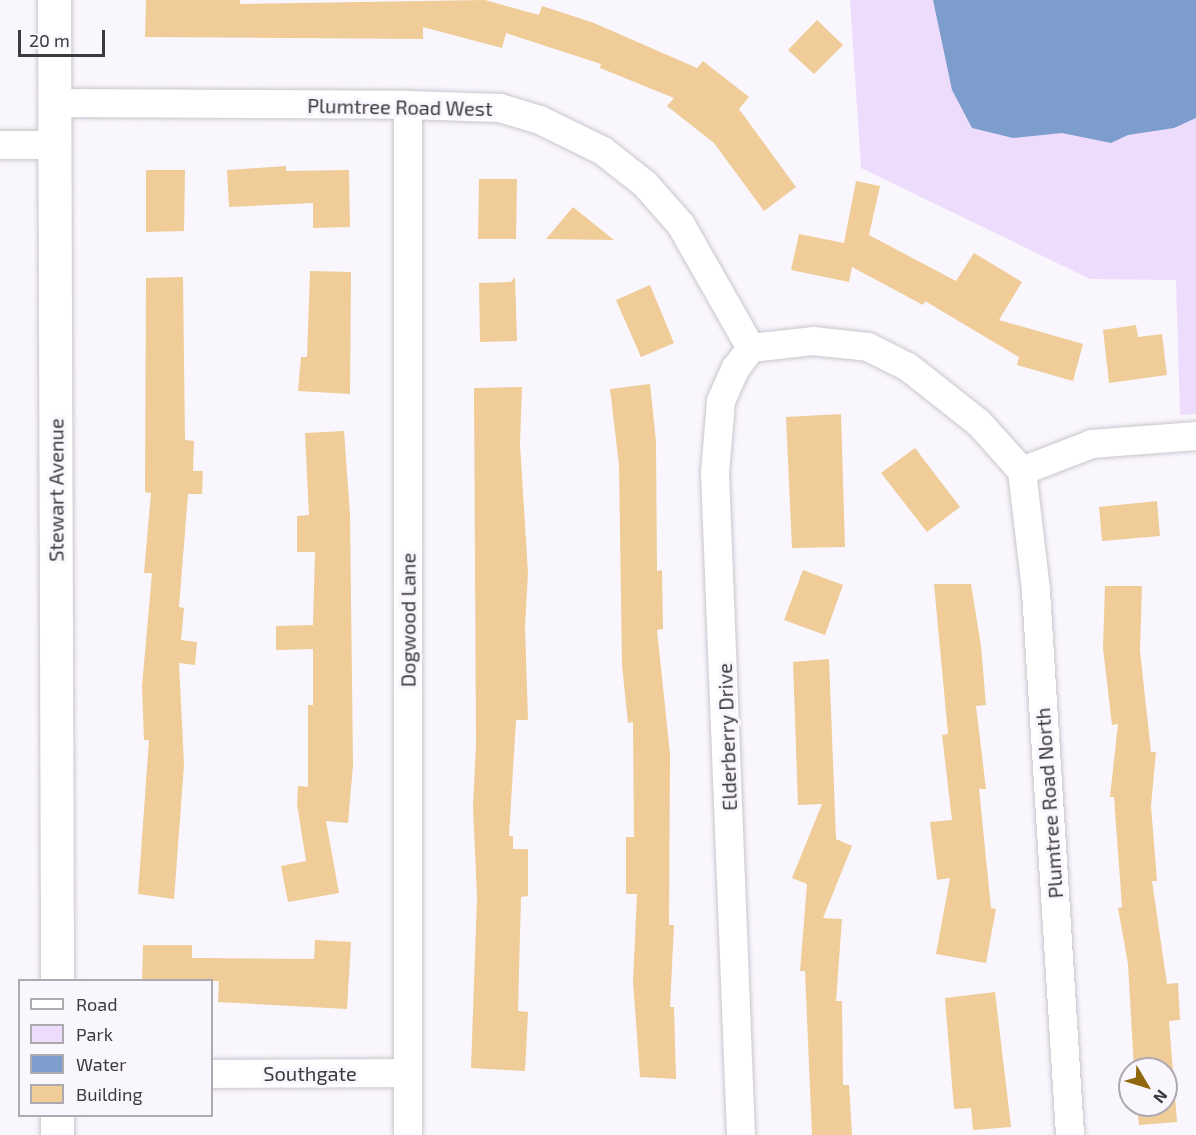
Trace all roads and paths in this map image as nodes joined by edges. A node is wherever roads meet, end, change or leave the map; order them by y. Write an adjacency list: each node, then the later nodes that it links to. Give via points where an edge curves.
1 (54, 0): 2 (street, Stewart Avenue)
2 (55, 103): 3 (street, Plumtree Road West); 5 (street, Stewart Avenue)
3 (408, 105): 6 (street, Plumtree Road West, via 500,108 540,120 603,151 645,184 681,225); 10 (street, Dogwood Lane)
4 (0, 145): 5 (street)
5 (56, 145): 9 (street, Stewart Avenue)
6 (752, 348): 8 (street, via 813,341 868,347 908,367 979,423); 15 (street, Elderberry Drive, via 736,368 721,401 716,473)
7 (1196, 436): 8 (street, via 1092,444)
8 (1022, 471): 16 (street, Plumtree Road North, via 1036,591)
9 (57, 979)
10 (408, 1073): 11 (street, Southgate); 14 (street, Dogwood Lane)
11 (213, 1074)
12 (57, 1117): 13 (street)
13 (57, 1135)
14 (408, 1135)
15 (741, 1135)
16 (1070, 1135)

